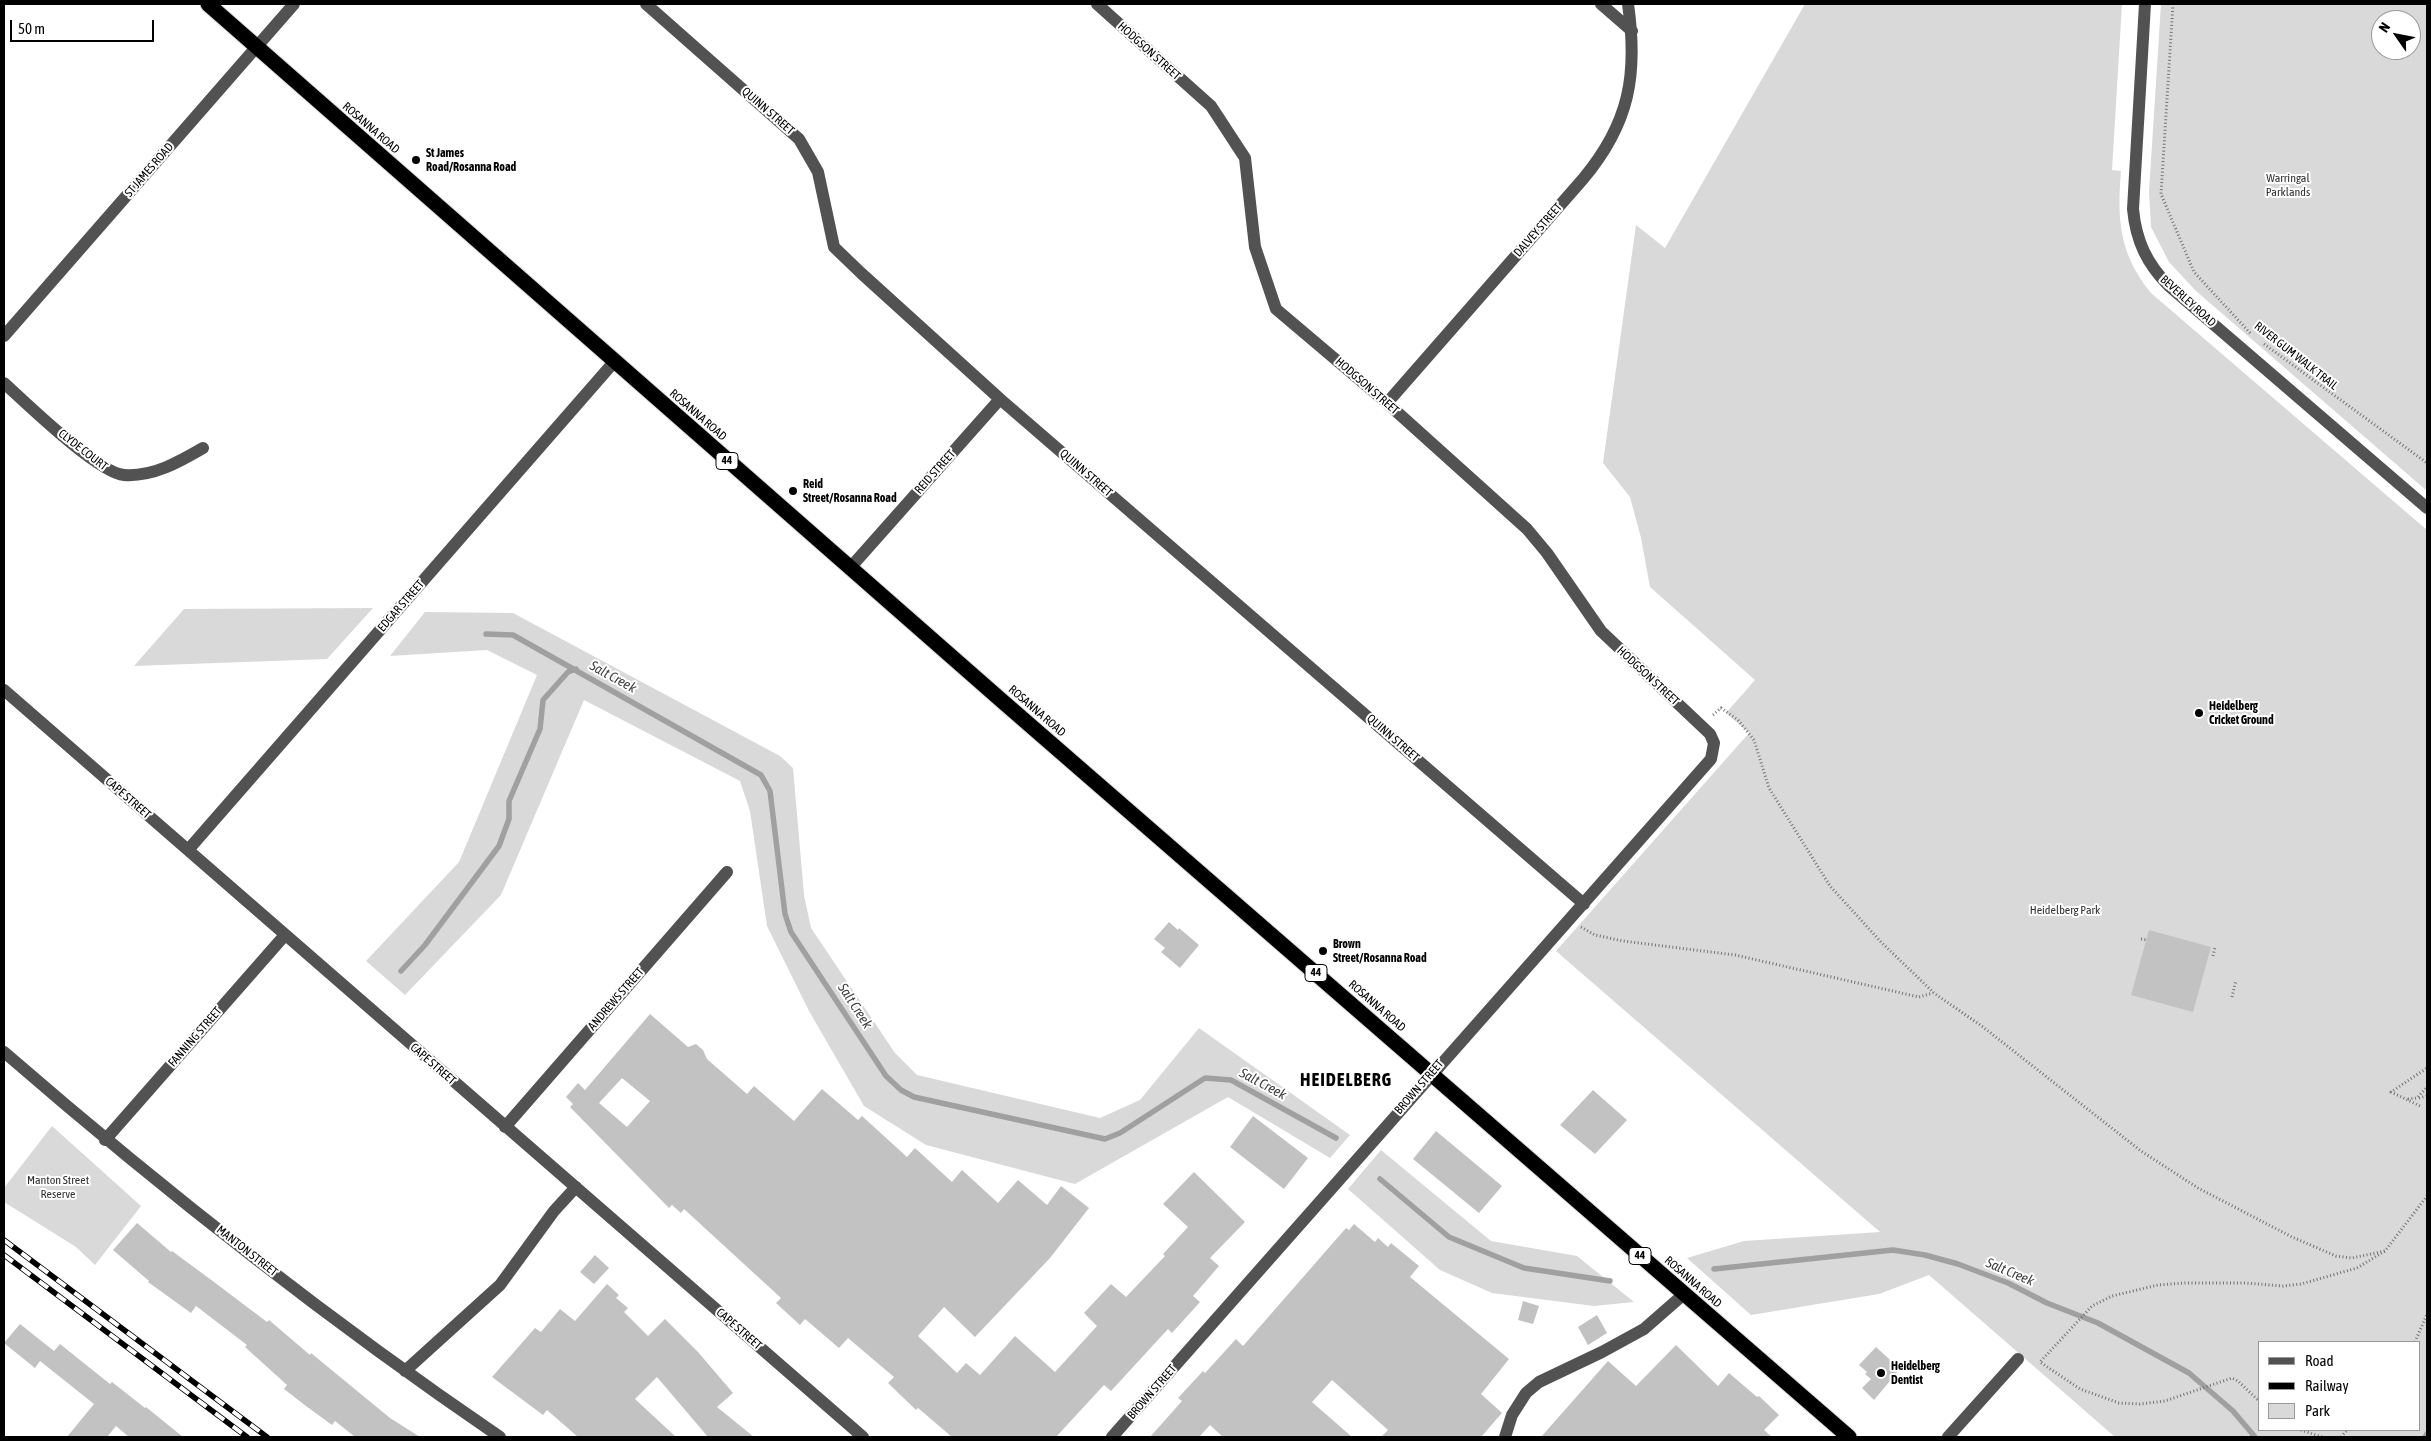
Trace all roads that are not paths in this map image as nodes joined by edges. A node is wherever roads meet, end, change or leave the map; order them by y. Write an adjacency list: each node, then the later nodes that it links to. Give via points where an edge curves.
1 (208, 4): 9 (highway, ROSANNA ROAD / 44)
2 (294, 4): 9 (street, ST JAMES ROAD)
3 (646, 4): 13 (street, QUINN STREET, via 799,139 818,172 834,246)
4 (1097, 4): 14 (street, HODGSON STREET, via 1211,106 1245,158 1255,247 1276,309)
5 (1601, 4): 8 (street)
6 (1628, 4): 8 (street, DALVEY STREET)
7 (2145, 4): 16 (street, BEVERLEY ROAD, via 2133,209 2146,258 2170,286)
8 (1632, 31): 14 (street, DALVEY STREET, via 1630,85 1622,114 1605,150)
9 (256, 46): 10 (street, ST JAMES ROAD); 11 (highway, ROSANNA ROAD / 44)
10 (4, 336)
11 (614, 362): 17 (highway, ROSANNA ROAD / 44); 20 (street, EDGAR STREET)
12 (4, 384): 15 (street, CLYDE COURT, via 112,473 156,472)
13 (1000, 399): 17 (street, REID STREET); 22 (street, QUINN STREET)
14 (1387, 403): 19 (street, HODGSON STREET, via 1527,529 1601,631)
15 (203, 448)
16 (2427, 508)
17 (850, 568): 25 (highway, ROSANNA ROAD / 44)
18 (4, 690): 20 (street, CAPE STREET)
19 (1706, 730): 22 (street, BROWN STREET, via 1714,744 1711,759)
20 (188, 850): 23 (street, CAPE STREET)
21 (727, 872): 26 (street, ANDREWS STREET)
22 (1584, 904): 25 (street, BROWN STREET)
23 (285, 935): 26 (street, CAPE STREET); 27 (street, FANNING STREET)
24 (4, 1052): 27 (street, MANTON STREET)
25 (1432, 1073): 29 (highway, ROSANNA ROAD / 44); 34 (street, BROWN STREET)
26 (505, 1127): 28 (street, CAPE STREET)
27 (105, 1140): 31 (street, MANTON STREET)
28 (576, 1187): 31 (street, via 554,1210 500,1285); 33 (street, CAPE STREET)
29 (1684, 1294): 35 (street, via 1644,1329 1539,1382 1526,1393 1512,1414); 36 (highway, ROSANNA ROAD / 44)
30 (2018, 1359): 37 (street)
31 (405, 1371): 32 (street, MANTON STREET)
32 (500, 1437)
33 (863, 1437)
34 (1112, 1437)
35 (1505, 1437)
36 (1849, 1437)
37 (1948, 1437)

